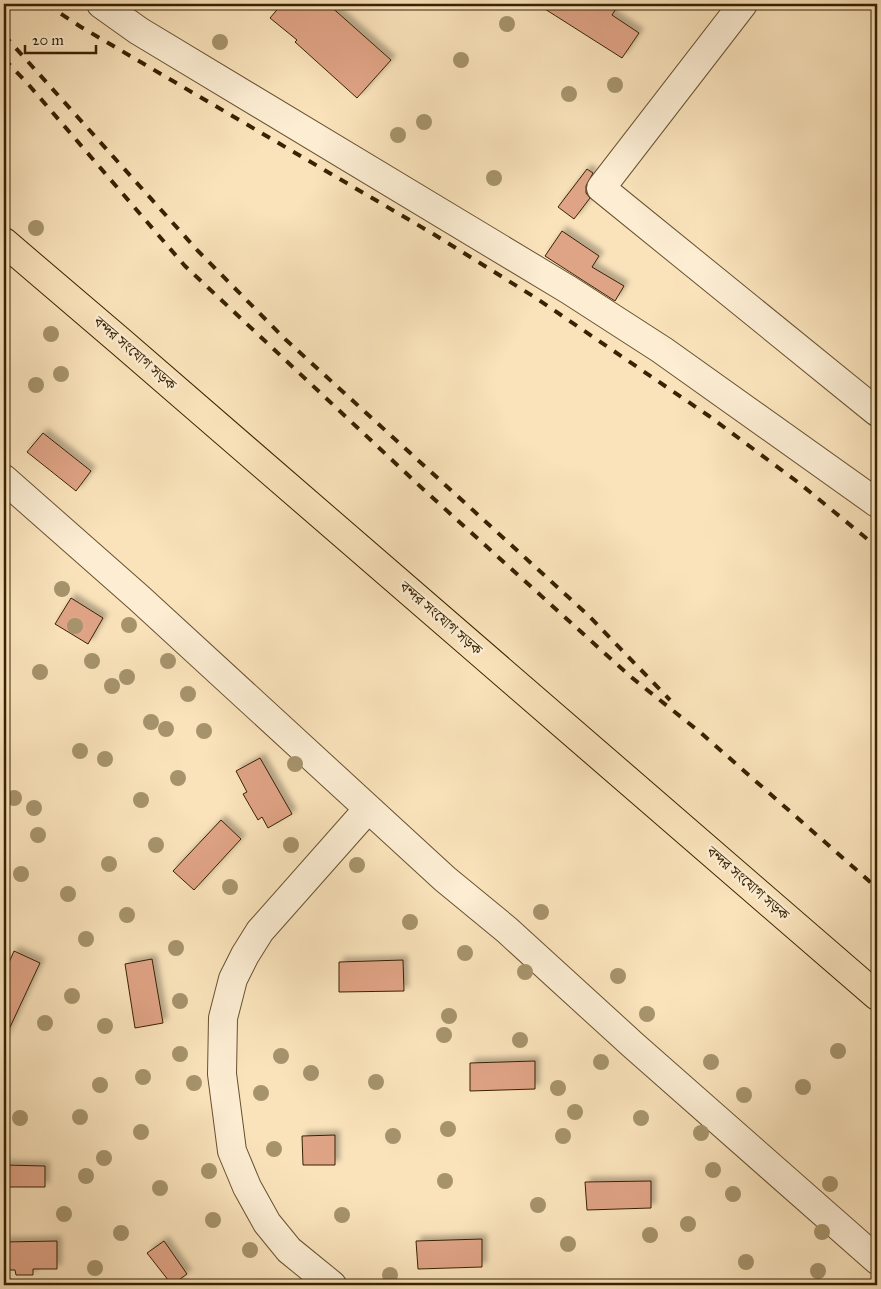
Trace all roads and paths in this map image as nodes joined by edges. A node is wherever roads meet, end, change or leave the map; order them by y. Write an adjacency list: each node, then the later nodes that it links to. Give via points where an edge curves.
1 (101, 4): 6 (street, via 138,31 550,278 655,345)
2 (743, 4): 4 (street, via 601,188)
3 (4, 242): 8 (highway, বন্দর সংযোগ সড়ক)
4 (877, 412)
5 (4, 479): 7 (street)
6 (877, 503)
7 (368, 809): 9 (street); 10 (street, via 260,931 244,954 233,979 224,1018 222,1074 232,1151 267,1223 289,1250)
8 (877, 996)
9 (877, 1260)
10 (332, 1285)

